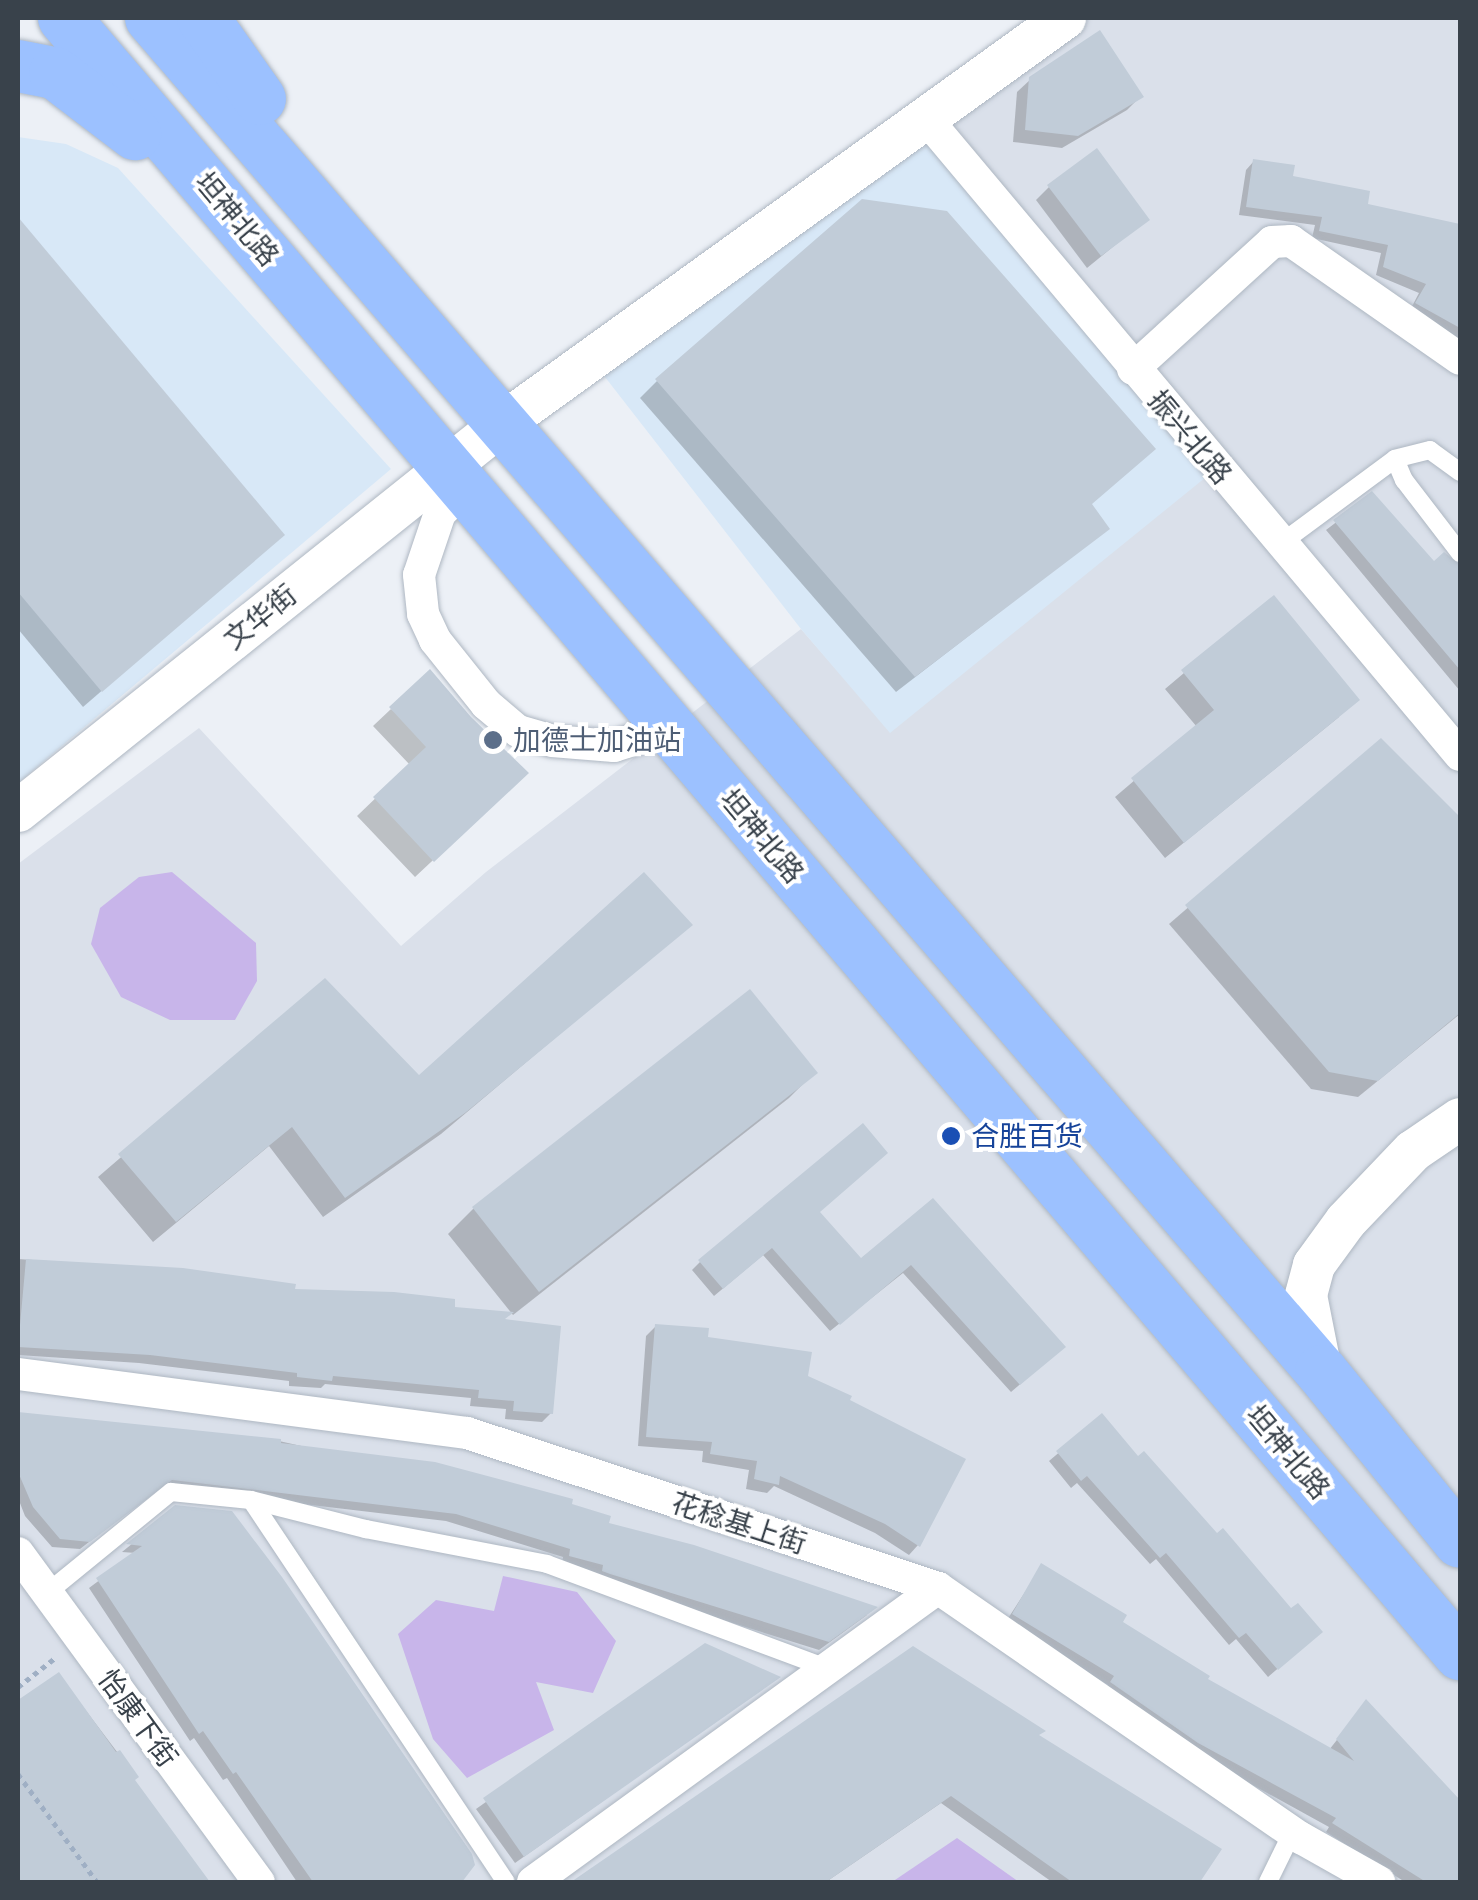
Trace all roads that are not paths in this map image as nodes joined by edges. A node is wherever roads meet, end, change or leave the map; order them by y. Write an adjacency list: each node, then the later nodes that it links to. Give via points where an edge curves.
1 (64, 18): 7 (main road, 坦神北路)
2 (151, 18): 8 (main road)
3 (203, 18): 8 (main road, via 255,89)
4 (1065, 18): 6 (street, 文华街)
5 (18, 66): 7 (main road, via 55,72)
6 (924, 116): 10 (street, 振兴北路); 11 (street, 文华街)
7 (217, 196): 14 (main road, 坦神北路)
8 (309, 200): 11 (main road)
9 (1460, 359): 10 (street, via 1290,241 1272,242)
10 (1134, 369): 15 (street, 振兴北路)
11 (502, 423): 14 (street, 文华街); 21 (main road)
12 (1395, 459): 13 (lane, via 1430,450); 15 (lane); 16 (lane)
13 (1460, 472)
14 (457, 478): 17 (main road, 坦神北路); 17 (street, via 419,575 422,614 477,693 518,731 552,741 614,746); 19 (street, 文华街)
15 (1280, 544): 18 (street, 振兴北路)
16 (1460, 553)
17 (670, 728): 28 (main road, 坦神北路)
18 (1460, 755)
19 (18, 811)
20 (1460, 1119): 21 (street, via 1414,1151 1346,1220 1314,1265 1306,1294)
21 (1321, 1371): 24 (main road)
22 (18, 1374): 26 (street, 花稔基上街, via 467,1433)
23 (250, 1500): 27 (lane, via 172,1492); 29 (lane, via 548,1564); 32 (lane)
24 (1460, 1542)
25 (18, 1552): 27 (street, 怡康下街)
26 (938, 1588): 29 (street); 30 (street, 花稔基上街)
27 (47, 1593): 31 (street, 怡康下街)
28 (1460, 1654)
29 (828, 1668): 33 (street)
30 (1292, 1832): 34 (lane); 35 (street, 花稔基上街)
31 (259, 1882)
32 (506, 1882)
33 (533, 1882)
34 (1268, 1882)
35 (1380, 1882)

